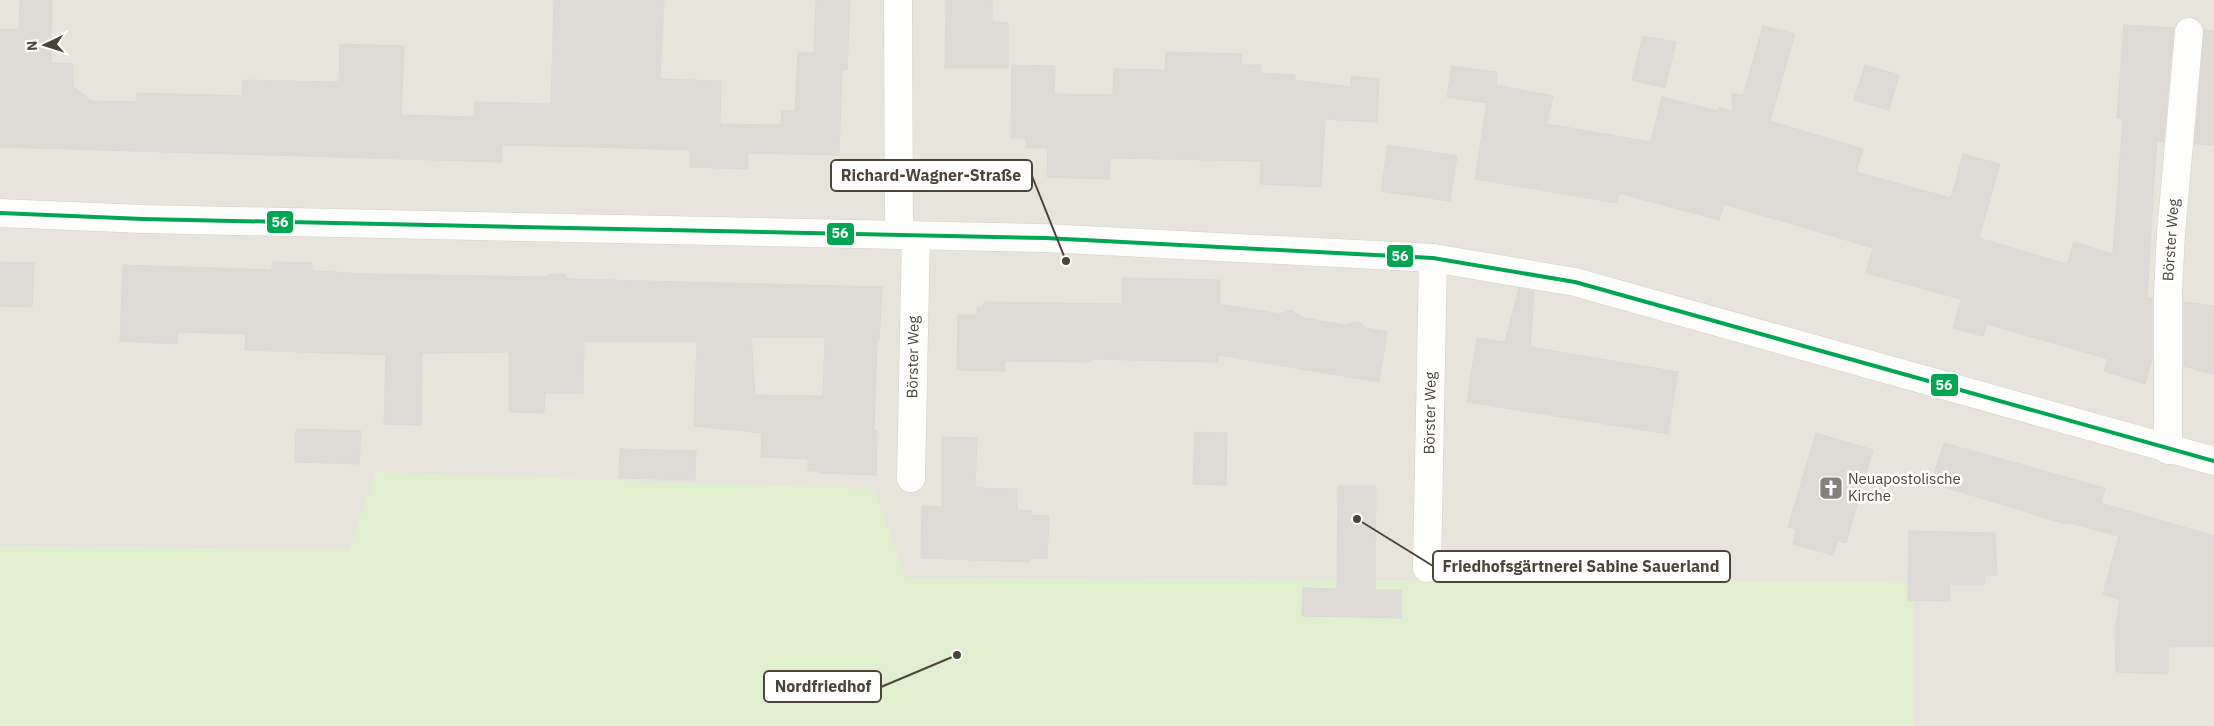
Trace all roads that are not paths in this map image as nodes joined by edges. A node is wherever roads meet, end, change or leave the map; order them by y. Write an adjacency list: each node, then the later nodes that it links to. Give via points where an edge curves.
1 (898, 0): 4 (street, Börster Weg)
2 (2188, 32): 6 (street, Börster Weg, via 2168,292)
3 (0, 213): 4 (street)
4 (908, 235): 5 (street, via 1045,238); 8 (street, Börster Weg)
5 (1433, 258): 6 (street, via 1575,282); 9 (street, Börster Weg)
6 (2168, 450): 7 (street)
7 (2214, 461)
8 (911, 478)
9 (1427, 568)

